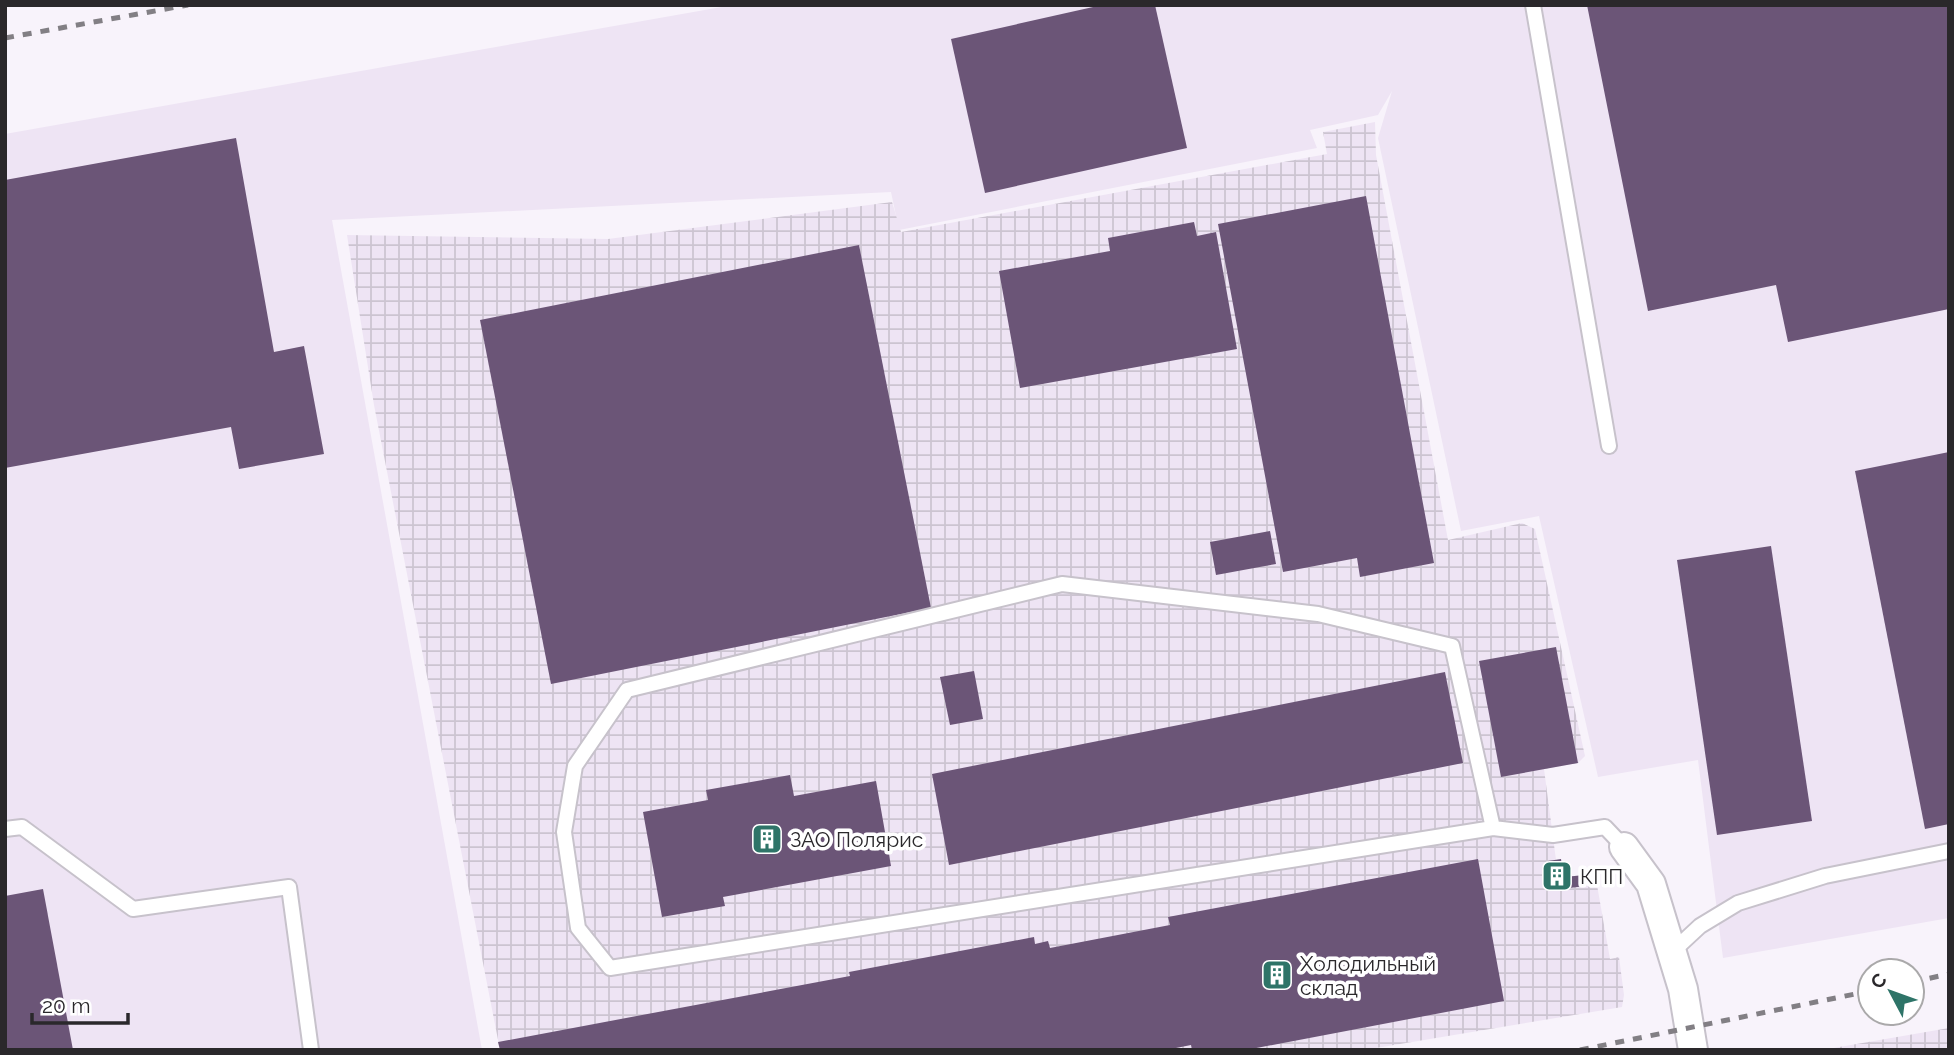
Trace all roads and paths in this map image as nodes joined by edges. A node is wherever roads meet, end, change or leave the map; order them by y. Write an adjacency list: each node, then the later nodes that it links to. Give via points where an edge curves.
1 (1533, 5): 2 (lane)
2 (1609, 446)
3 (1493, 828): 3 (lane, via 1452,646 1318,614 1062,583 626,690 575,766 564,832 578,929 610,968); 5 (lane, via 1553,835 1605,827)
4 (5, 830): 8 (lane, via 22,827 133,909 289,887)
5 (1624, 847): 7 (street, via 1651,884)
6 (1949, 851): 7 (lane, via 1825,876 1738,903 1700,926)
7 (1672, 952): 9 (street)
8 (311, 1050)
9 (1693, 1050)

